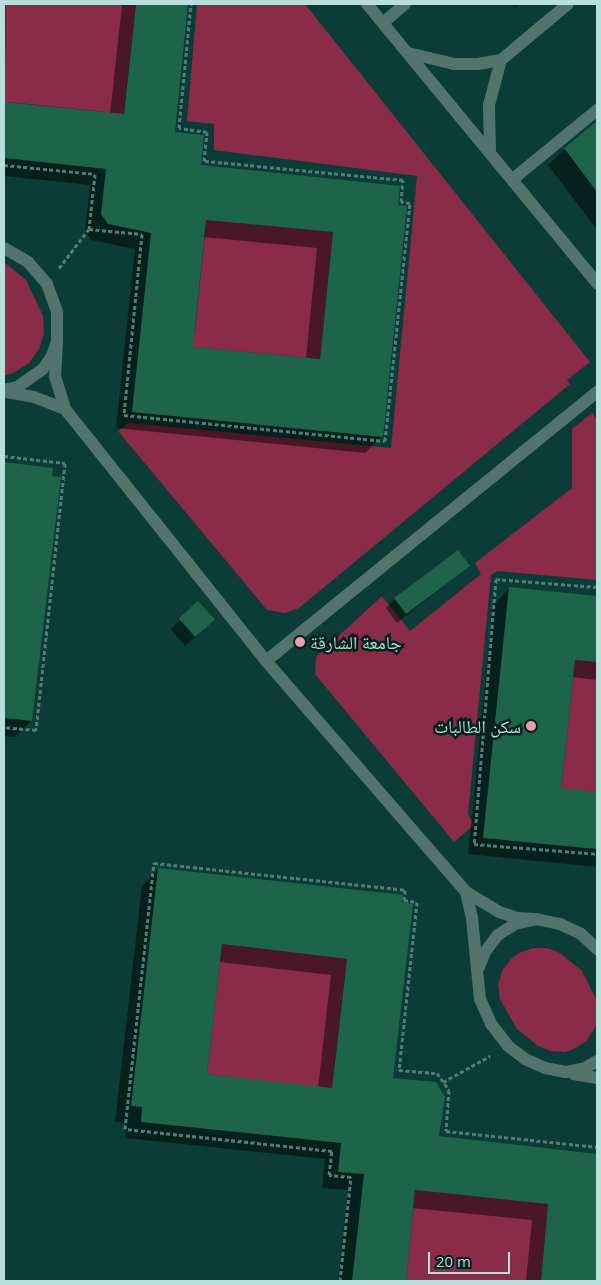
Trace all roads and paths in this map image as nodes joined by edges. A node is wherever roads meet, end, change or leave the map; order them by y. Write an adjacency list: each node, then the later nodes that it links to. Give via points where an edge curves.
1 (192, 4): 12 (path, via 179,128 207,132 204,161 403,180 401,202 410,204 385,441 124,415 142,234)
2 (367, 4): 5 (street)
3 (405, 4): 5 (street)
4 (568, 4): 7 (street)
5 (383, 23): 6 (street)
6 (408, 53): 7 (street, via 454,64); 9 (street)
7 (501, 60): 9 (street, via 489,104)
8 (597, 110): 11 (street)
9 (490, 150): 11 (street)
10 (4, 165): 12 (path, via 95,174)
11 (513, 179): 14 (street)
12 (90, 229): 15 (path)
13 (4, 248): 15 (street, via 28,262)
14 (597, 283)
15 (47, 284): 16 (street, via 57,312)
16 (58, 341): 17 (street, via 43,369 17,388); 19 (street, via 56,376)
17 (4, 391): 19 (street, via 34,397)
18 (597, 392): 22 (street)
19 (66, 409): 22 (street)
20 (4, 456): 23 (path, via 65,463 36,730)
21 (597, 587): 24 (path, via 496,579 474,844)
22 (266, 661): 25 (street)
23 (4, 727)
24 (597, 854)
25 (466, 892): 26 (street, via 499,912 517,918); 28 (street)
26 (536, 919): 27 (street, via 560,924 581,934); 28 (street, via 516,924 498,935 484,952)
27 (597, 949)
28 (477, 972): 29 (street, via 480,999 491,1024)
29 (508, 1046): 31 (street, via 525,1059); 33 (path)
30 (597, 1061): 31 (street, via 585,1068)
31 (566, 1072): 32 (street)
32 (597, 1078)
33 (443, 1082): 34 (path, via 449,1090 446,1131); 35 (path, via 437,1073 399,1070 417,902 404,900 405,890 154,863 125,1129 332,1150 329,1175 351,1177)
34 (597, 1147)
35 (340, 1281)

